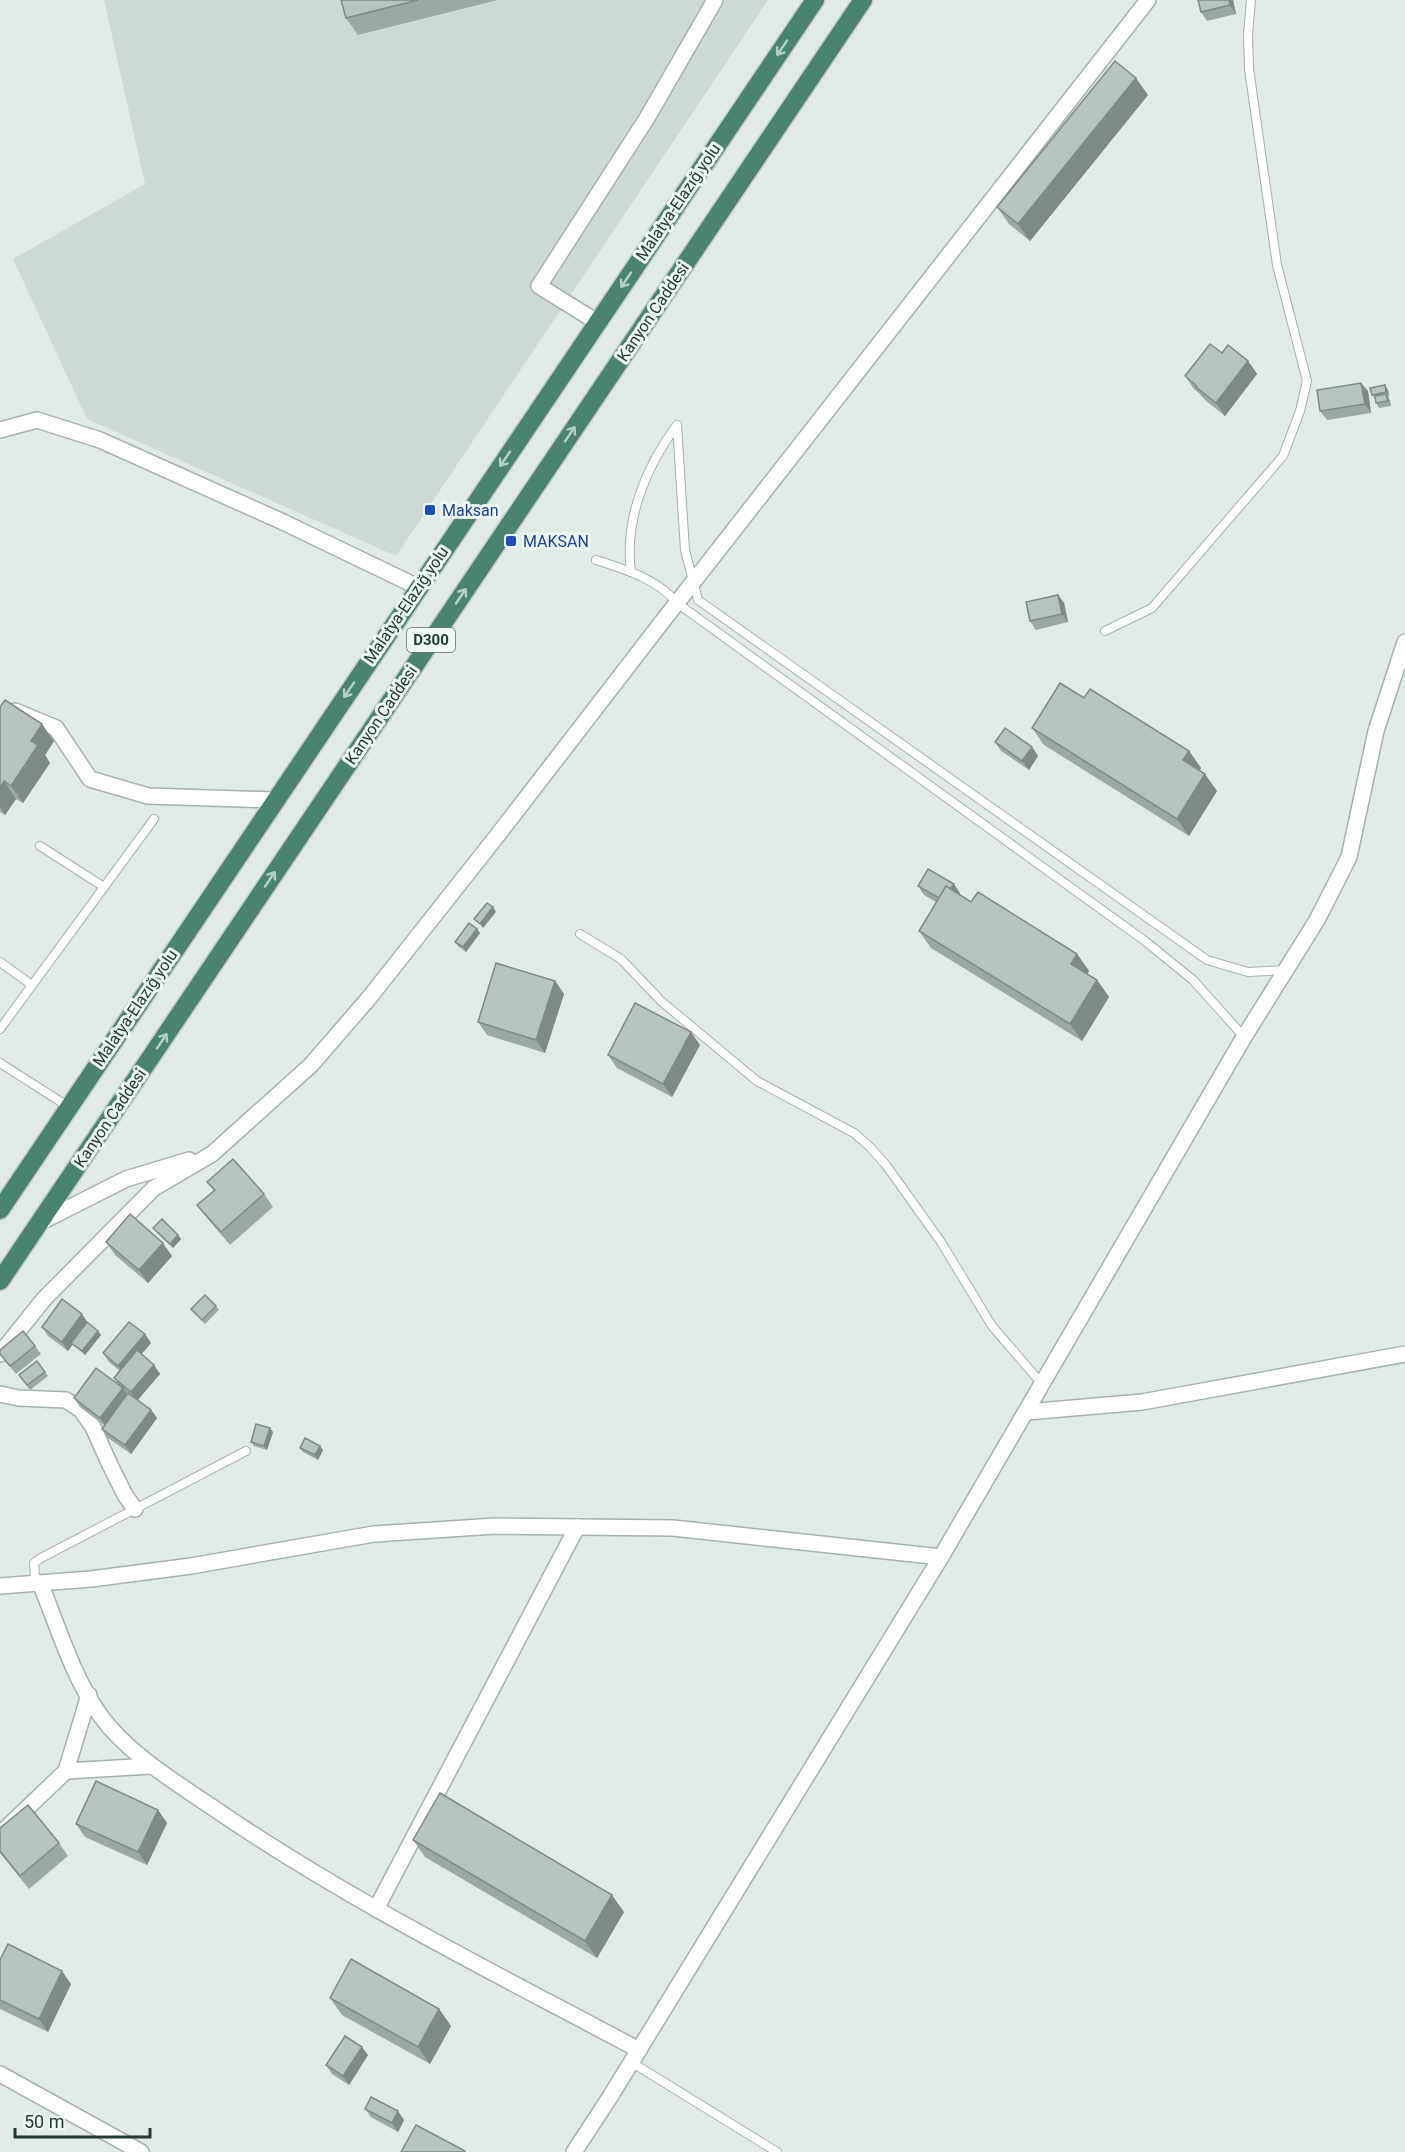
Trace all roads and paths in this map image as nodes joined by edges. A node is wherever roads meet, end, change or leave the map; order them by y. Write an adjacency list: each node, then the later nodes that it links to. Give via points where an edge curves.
1 (715, 0): 6 (street, via 647,118 539,286)
2 (814, 0): 6 (highway, Malatya-Elazığ yolu / D300, one-way to 6)
3 (863, 0): 30 (highway, Kanyon Caddesi / D300, one-way to 3)
4 (1148, 0): 10 (street)
5 (1251, 0): 13 (lane, via 1249,69 1277,265 1307,381 1283,456 1152,608)
6 (597, 322): 11 (highway, Malatya-Elazığ yolu / D300, one-way to 11)
7 (0, 430): 11 (street, via 37,420 100,440)
8 (596, 560): 9 (lane)
9 (631, 572): 10 (lane, via 630,531 639,498 647,474 677,425 685,550); 12 (lane)
10 (693, 581): 12 (street); 22 (lane, via 698,600 1207,960 1248,972)
11 (418, 587): 16 (highway, Malatya-Elazığ yolu / D300, one-way to 16)
12 (677, 603): 25 (lane, via 1145,941 1192,980); 28 (street, via 369,998 311,1065)
13 (1105, 631)
14 (1405, 642): 22 (street, via 1376,731 1349,857)
15 (0, 723): 16 (street, via 15,711 56,728 90,779 148,796)
16 (274, 800): 27 (highway, Malatya-Elazığ yolu / D300)
17 (154, 819): 19 (lane)
18 (40, 846): 19 (lane)
19 (104, 887): 23 (lane)
20 (580, 934): 34 (lane, via 621,960 661,1001 757,1081 854,1133 870,1147 941,1242 992,1326)
21 (0, 963): 23 (lane)
22 (1286, 970): 25 (street)
23 (32, 985): 24 (lane)
24 (0, 1029)
25 (1244, 1037): 34 (street)
26 (0, 1063): 27 (lane)
27 (69, 1107): 29 (highway, Malatya-Elazığ yolu / D300)
28 (212, 1154): 30 (street, via 126,1179); 32 (street, via 153,1188 44,1299)
29 (0, 1210)
30 (39, 1223): 31 (highway, Kanyon Caddesi / D300)
31 (0, 1281)
32 (0, 1354)
33 (1405, 1354): 36 (street, via 1142,1402)
34 (1043, 1385): 36 (street)
35 (0, 1394): 38 (street, via 66,1400 81,1410)
36 (1027, 1412): 40 (street)
37 (246, 1451): 38 (lane)
38 (135, 1509): 41 (lane, via 34,1563)
39 (577, 1527): 40 (street, via 673,1528); 41 (street, via 495,1526 374,1534 191,1566); 47 (street)
40 (942, 1557): 48 (street)
41 (40, 1583): 42 (street); 43 (street)
42 (0, 1586)
43 (88, 1695): 44 (street, via 100,1716); 45 (street)
44 (151, 1766): 45 (street); 47 (street, via 254,1836)
45 (66, 1772): 46 (street)
46 (0, 1834)
47 (376, 1909): 48 (street)
48 (635, 2056): 51 (street); 52 (lane)
49 (0, 2074): 50 (street)
50 (141, 2152)
51 (574, 2152)
52 (777, 2152)

